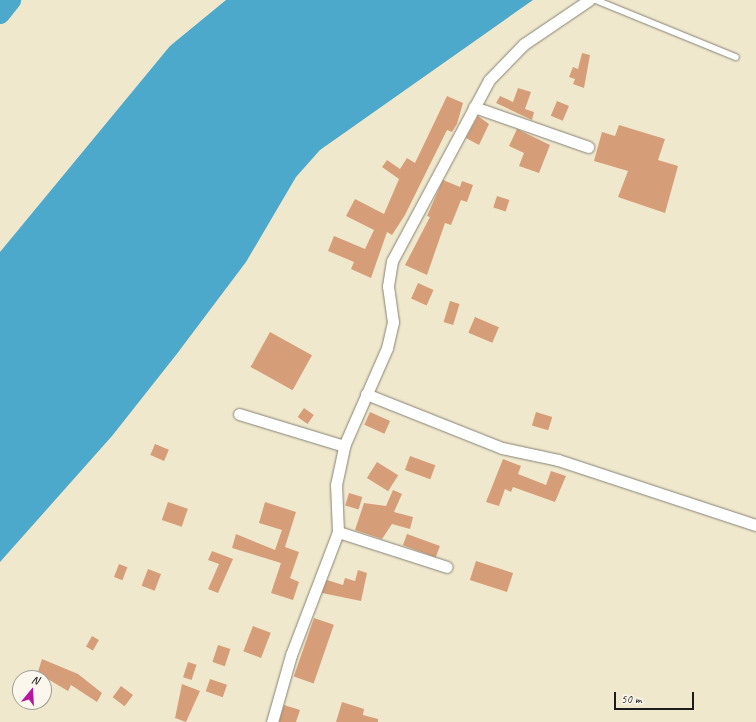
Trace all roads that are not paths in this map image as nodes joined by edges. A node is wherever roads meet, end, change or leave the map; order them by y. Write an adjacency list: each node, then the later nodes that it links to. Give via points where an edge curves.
1 (590, 0): 4 (street, via 543,30 502,63)
2 (596, 0): 3 (lane)
3 (736, 57)
4 (474, 107): 5 (street); 6 (street, via 392,261 388,286 393,322 387,348)
5 (588, 147)
6 (366, 394): 8 (street); 9 (street, via 502,448 558,460)
7 (240, 414): 8 (street)
8 (344, 446): 10 (street, via 336,485)
9 (756, 525)
10 (338, 532): 11 (street); 12 (street, via 291,655)
11 (447, 567)
12 (272, 722)

